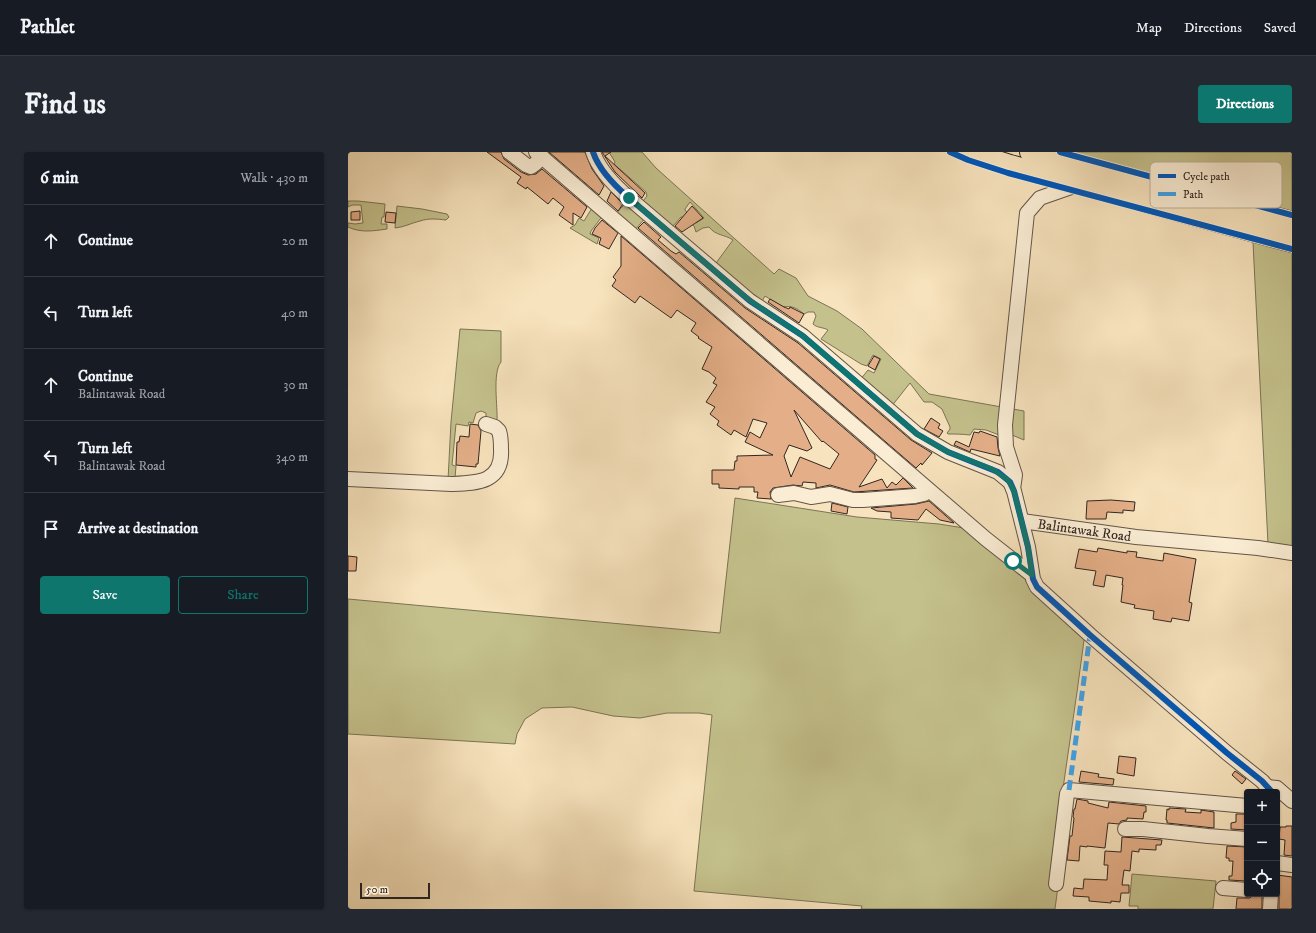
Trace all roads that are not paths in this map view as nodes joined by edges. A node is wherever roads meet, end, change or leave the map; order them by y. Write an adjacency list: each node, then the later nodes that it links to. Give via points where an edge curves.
1 (509, 152): 5 (street, via 531,167)
2 (593, 152): 15 (street, Balintawak Road, via 601,168 624,194 746,298 803,336 917,434 948,452 998,472 1008,480)
3 (969, 152): 6 (highway, via 1010,166)
4 (1030, 152): 6 (highway)
5 (539, 154): 16 (street)
6 (1093, 181): 7 (highway); 8 (highway); 15 (street, via 1040,198 1027,213 1005,425 1006,447 1015,475)
7 (1150, 193)
8 (1150, 198)
9 (1181, 208): 12 (highway)
10 (1224, 208): 11 (highway)
11 (1292, 222)
12 (1292, 242)
13 (486, 424): 14 (street, via 499,431 502,455 496,473 486,479 451,484)
14 (348, 479)
15 (1013, 489): 18 (street, Balintawak Road)
16 (928, 490): 17 (street, via 925,494 915,496 863,500 830,494 811,497 794,493); 20 (street)
17 (778, 495)
18 (1022, 521): 19 (street, Balintawak Road); 20 (street)
19 (1292, 553)
20 (1032, 575): 21 (street, via 1036,585 1048,597)
21 (1270, 789)
22 (1280, 791): 23 (street)
23 (1292, 801)
24 (1244, 806): 29 (street, via 1069,790)
25 (1125, 829): 26 (street)
26 (1244, 839)
27 (1280, 863): 28 (street)
28 (1292, 864)
29 (1056, 884)
30 (1223, 888): 31 (street)
31 (1244, 890)
32 (1271, 897): 33 (street)
33 (1270, 909)

